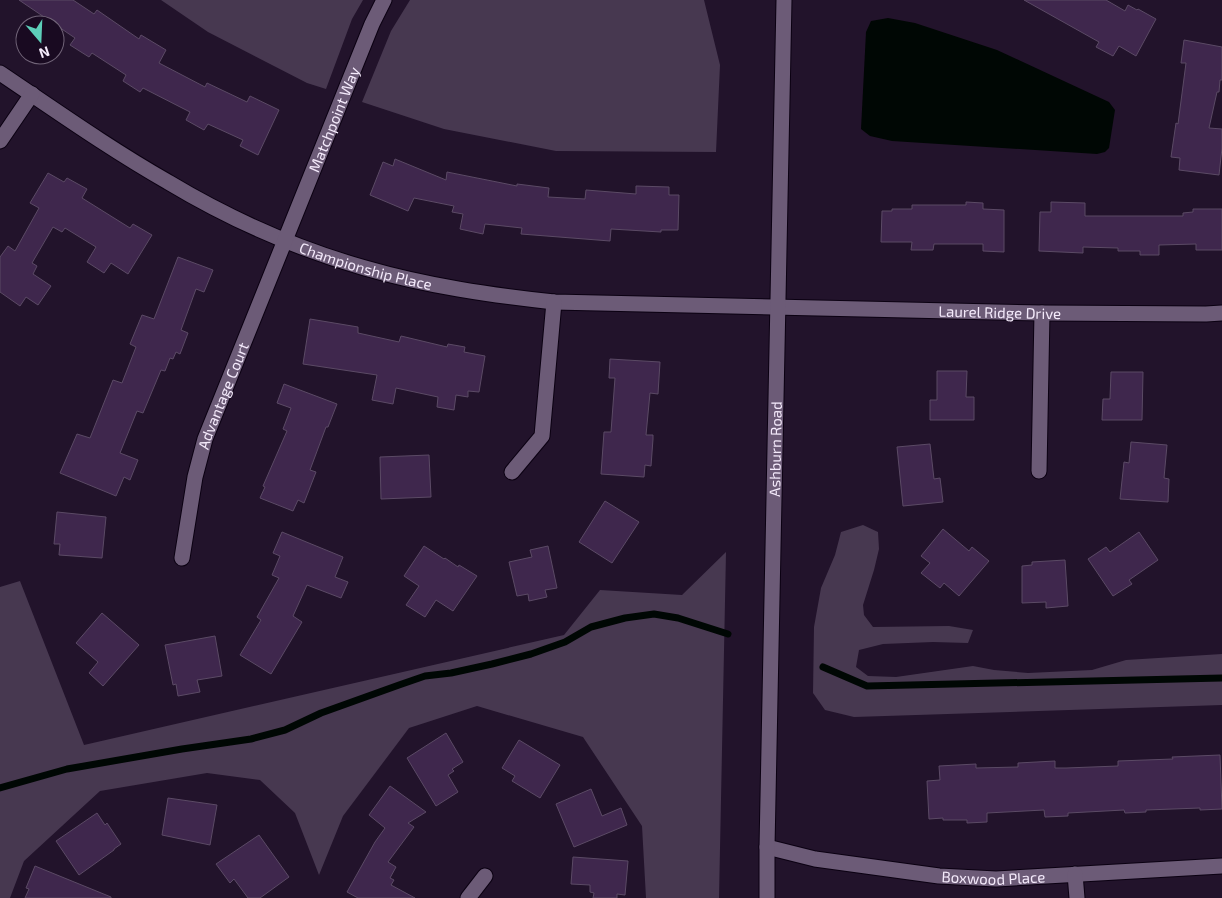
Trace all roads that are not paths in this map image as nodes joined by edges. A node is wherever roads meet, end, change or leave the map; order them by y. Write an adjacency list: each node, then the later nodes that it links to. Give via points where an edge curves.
1 (384, 0): 6 (street, Matchpoint Way)
2 (784, 0): 8 (street, Ashburn Road)
3 (0, 73): 4 (street, Championship Place)
4 (32, 94): 5 (street); 6 (street, Championship Place, via 169,184)
5 (0, 141)
6 (285, 240): 7 (street, Championship Place, via 364,268 421,282 497,296); 13 (street, Advantage Court, via 205,439)
7 (554, 302): 8 (street, Championship Place); 12 (street, via 542,436)
8 (778, 308): 9 (street, Laurel Ridge Drive); 14 (street, Ashburn Road)
9 (1042, 313): 10 (street, Laurel Ridge Drive); 11 (street)
10 (1222, 313)
11 (1039, 471)
12 (512, 472)
13 (182, 558)
14 (766, 847): 16 (street, Boxwood Place, via 816,859 939,876 996,878); 19 (street, Ashburn Road)
15 (1222, 866): 16 (street, Boxwood Place)
16 (1075, 874): 20 (street)
17 (485, 876): 18 (street)
18 (468, 898)
19 (767, 898)
20 (1077, 898)

